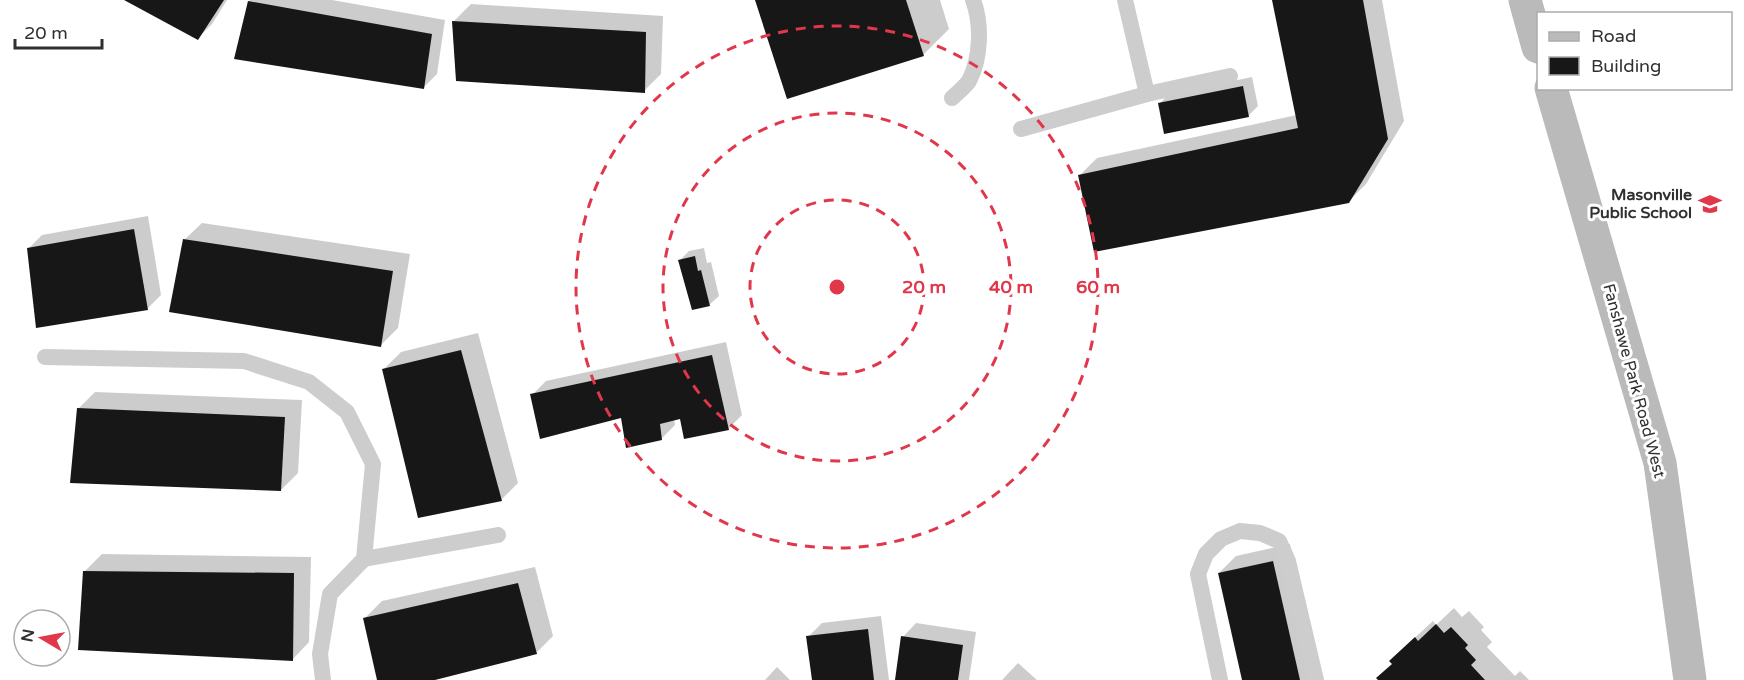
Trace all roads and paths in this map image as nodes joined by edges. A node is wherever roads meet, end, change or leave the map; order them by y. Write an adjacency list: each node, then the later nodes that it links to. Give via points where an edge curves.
1 (973, 0): 8 (lane, via 979,56 968,82)
2 (1125, 0): 7 (lane)
3 (1525, 0): 4 (main road)
4 (1537, 40)
5 (1230, 76): 7 (lane)
6 (1552, 90): 16 (main road, Fanshawe Park Road West, via 1660,463)
7 (1147, 94): 9 (lane)
8 (952, 98)
9 (1021, 129)
10 (45, 357): 12 (lane, via 244,361 309,382 347,412 373,464)
11 (498, 534): 12 (lane)
12 (364, 559): 13 (lane, via 330,594 320,654)
13 (322, 680)
14 (1220, 680): 15 (lane, via 1198,574 1206,554 1221,540 1240,531 1260,533 1279,541 1288,561)
15 (1316, 680)
16 (1690, 680)

